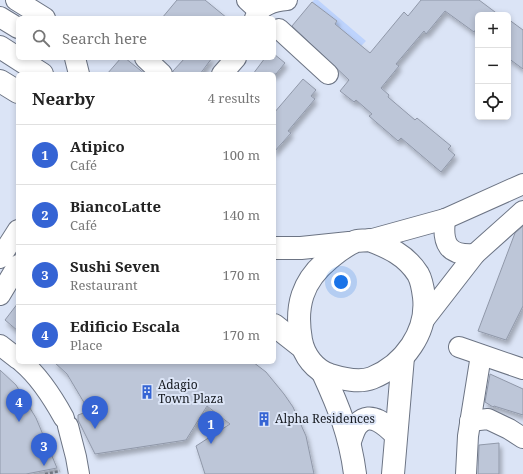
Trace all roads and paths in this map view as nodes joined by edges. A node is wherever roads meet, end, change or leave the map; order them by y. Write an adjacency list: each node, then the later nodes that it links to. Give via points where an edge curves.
1 (16, 0): 4 (street)
2 (287, 0): 3 (street, via 278,0); 7 (street, via 284,18)
3 (253, 10)
4 (42, 16)
5 (0, 17): 6 (street)
6 (16, 27)
7 (276, 30): 18 (street)
8 (0, 47): 9 (main road)
9 (16, 57)
10 (20, 60): 14 (main road)
11 (76, 60): 15 (street)
12 (147, 60): 16 (street)
13 (234, 60): 17 (street)
14 (39, 72)
15 (78, 72)
16 (160, 72)
17 (224, 72)
18 (328, 74)
19 (0, 81): 20 (main road)
20 (16, 91)
21 (523, 184): 23 (street)
22 (523, 211): 27 (street)
23 (445, 219): 25 (street); 27 (street, via 444,234 452,250 462,255)
24 (16, 233): 28 (street)
25 (362, 241): 26 (main road, via 301,248); 31 (main road, via 387,246 411,264 422,286); 34 (main road, via 336,252 318,267 303,290 298,326)
26 (276, 248)
27 (475, 254): 31 (street)
28 (0, 258)
29 (16, 269): 30 (street)
30 (0, 294)
31 (423, 322): 38 (main road, via 412,346)
32 (276, 327): 34 (main road)
33 (0, 345): 37 (street)
34 (302, 347): 41 (main road, via 312,364)
35 (459, 347): 36 (street)
36 (481, 354): 40 (street); 42 (street)
37 (16, 357)
38 (403, 357): 41 (main road, via 371,378 354,380); 43 (main road)
39 (24, 364): 46 (street, via 45,387 66,422 76,457)
40 (523, 369)
41 (323, 373): 45 (main road, via 342,415)
42 (470, 421): 44 (street, via 488,419); 50 (street)
43 (396, 434): 45 (main road, via 380,421 365,419 358,424); 49 (main road)
44 (523, 438)
45 (350, 441): 48 (main road)
46 (69, 472): 47 (path)
47 (45, 474)
48 (355, 474)
49 (393, 474)
50 (466, 474)

